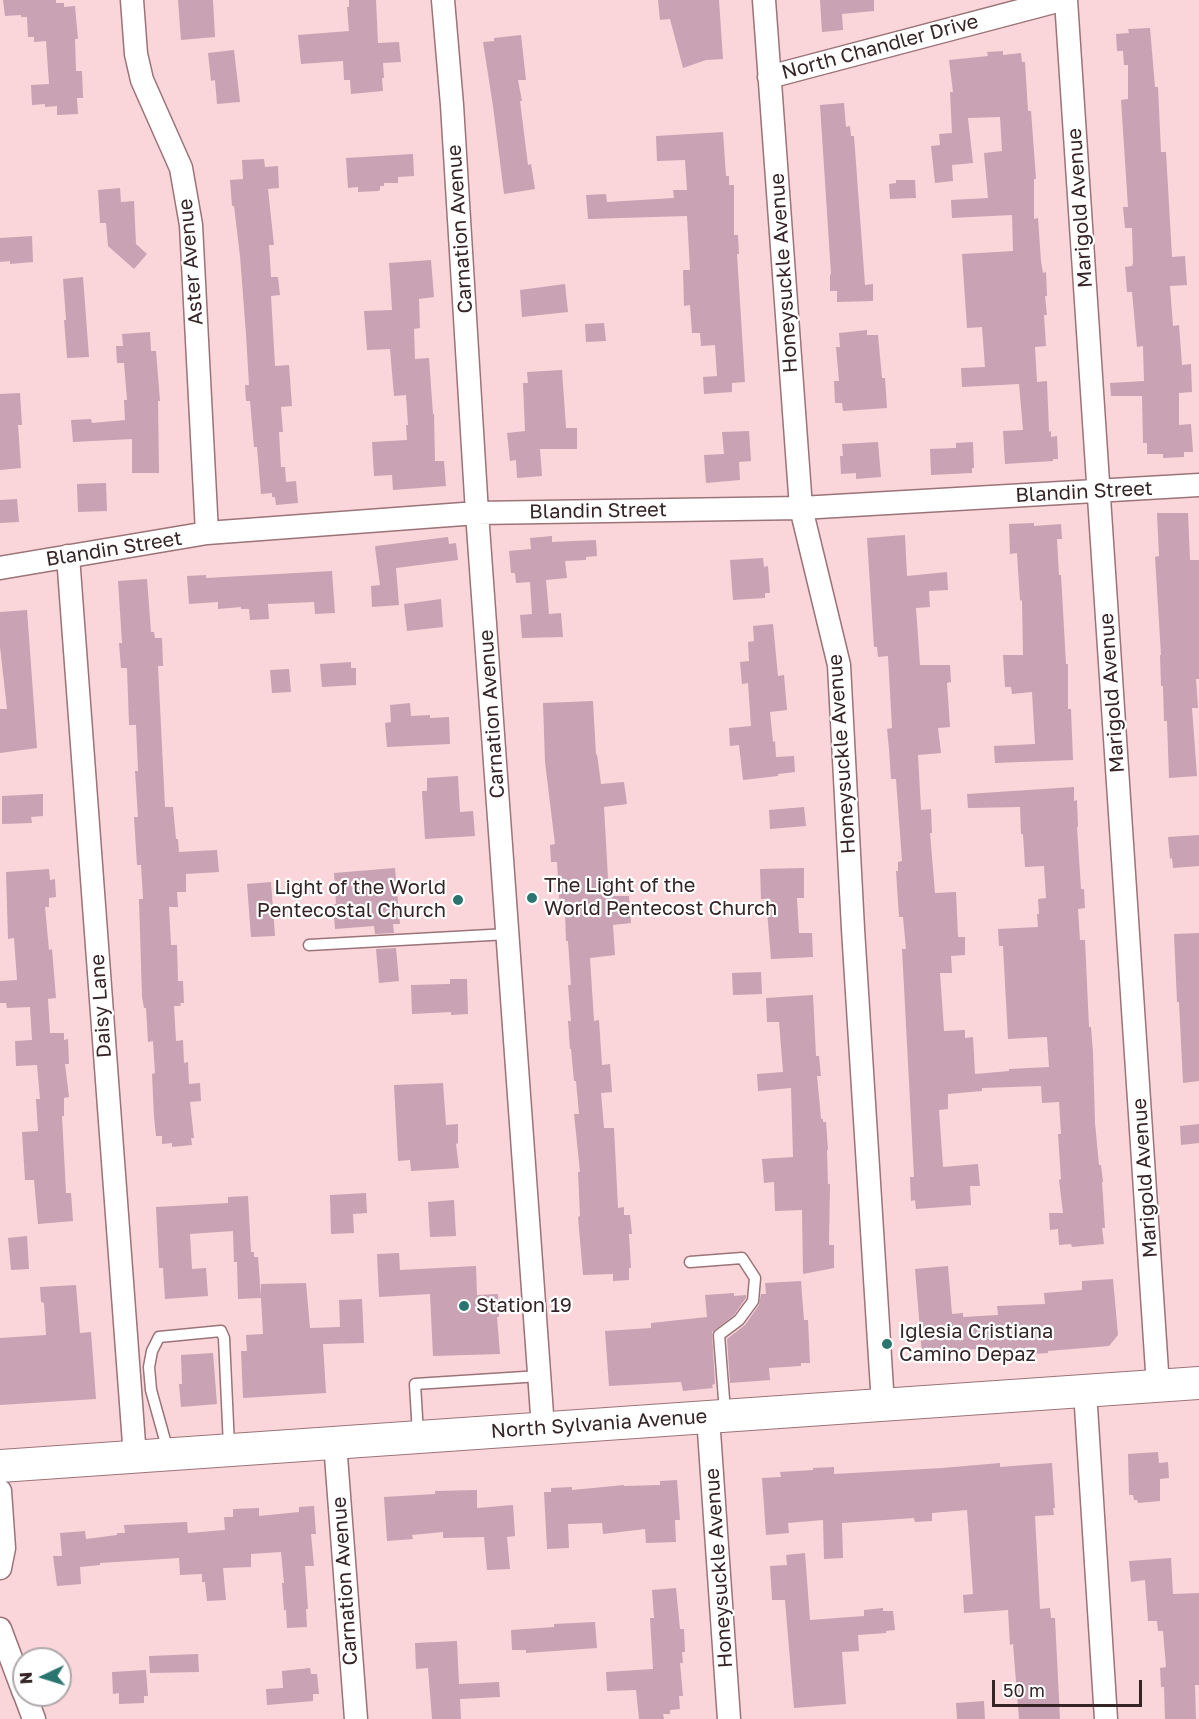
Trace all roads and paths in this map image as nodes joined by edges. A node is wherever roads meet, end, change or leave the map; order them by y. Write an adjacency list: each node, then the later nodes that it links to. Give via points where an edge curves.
1 (132, 0): 11 (street, Aster Avenue, via 142,80 181,168 191,225)
2 (442, 0): 10 (street, Carnation Avenue)
3 (764, 0): 6 (street, Honeysuckle Avenue)
4 (1061, 0): 6 (street, North Chandler Drive)
5 (1066, 0): 8 (street, Marigold Avenue)
6 (769, 77): 9 (street, Honeysuckle Avenue)
7 (1199, 485): 8 (street, Blandin Street)
8 (1099, 491): 9 (street, Blandin Street); 19 (street, Marigold Avenue)
9 (801, 508): 10 (street, Blandin Street); 21 (street, Honeysuckle Avenue, via 839,665)
10 (477, 513): 11 (street, Blandin Street); 14 (street, Carnation Avenue)
11 (207, 533): 12 (street, Blandin Street)
12 (68, 556): 13 (street, Blandin Street); 28 (street, Daisy Lane)
13 (0, 568)
14 (508, 934): 15 (lane); 17 (street, Carnation Avenue)
15 (309, 945)
16 (690, 1262): 22 (lane, via 742,1258 755,1278 753,1301 739,1320 719,1335)
17 (540, 1376): 23 (street, Carnation Avenue); 24 (lane, via 416,1384)
18 (1199, 1383): 19 (main road, North Sylvania Avenue)
19 (1158, 1386): 20 (main road, North Sylvania Avenue)
20 (1085, 1391): 21 (main road, North Sylvania Avenue); 36 (street)
21 (883, 1405): 22 (main road, North Sylvania Avenue)
22 (717, 1416): 23 (main road, North Sylvania Avenue); 35 (street, Honeysuckle Avenue)
23 (543, 1428): 24 (main road, North Sylvania Avenue)
24 (418, 1437): 25 (main road, North Sylvania Avenue)
25 (335, 1443): 26 (main road, North Sylvania Avenue); 34 (street, Carnation Avenue)
26 (229, 1450): 27 (main road, North Sylvania Avenue); 27 (lane, via 221,1331 159,1337 152,1351 151,1390)
27 (169, 1454): 28 (main road, North Sylvania Avenue)
28 (135, 1457): 29 (main road, North Sylvania Avenue)
29 (0, 1466)
30 (0, 1491): 31 (street, via 4,1548)
31 (0, 1568)
32 (0, 1629): 33 (street)
33 (12, 1662)
34 (356, 1719)
35 (729, 1719)
36 (1106, 1719)

